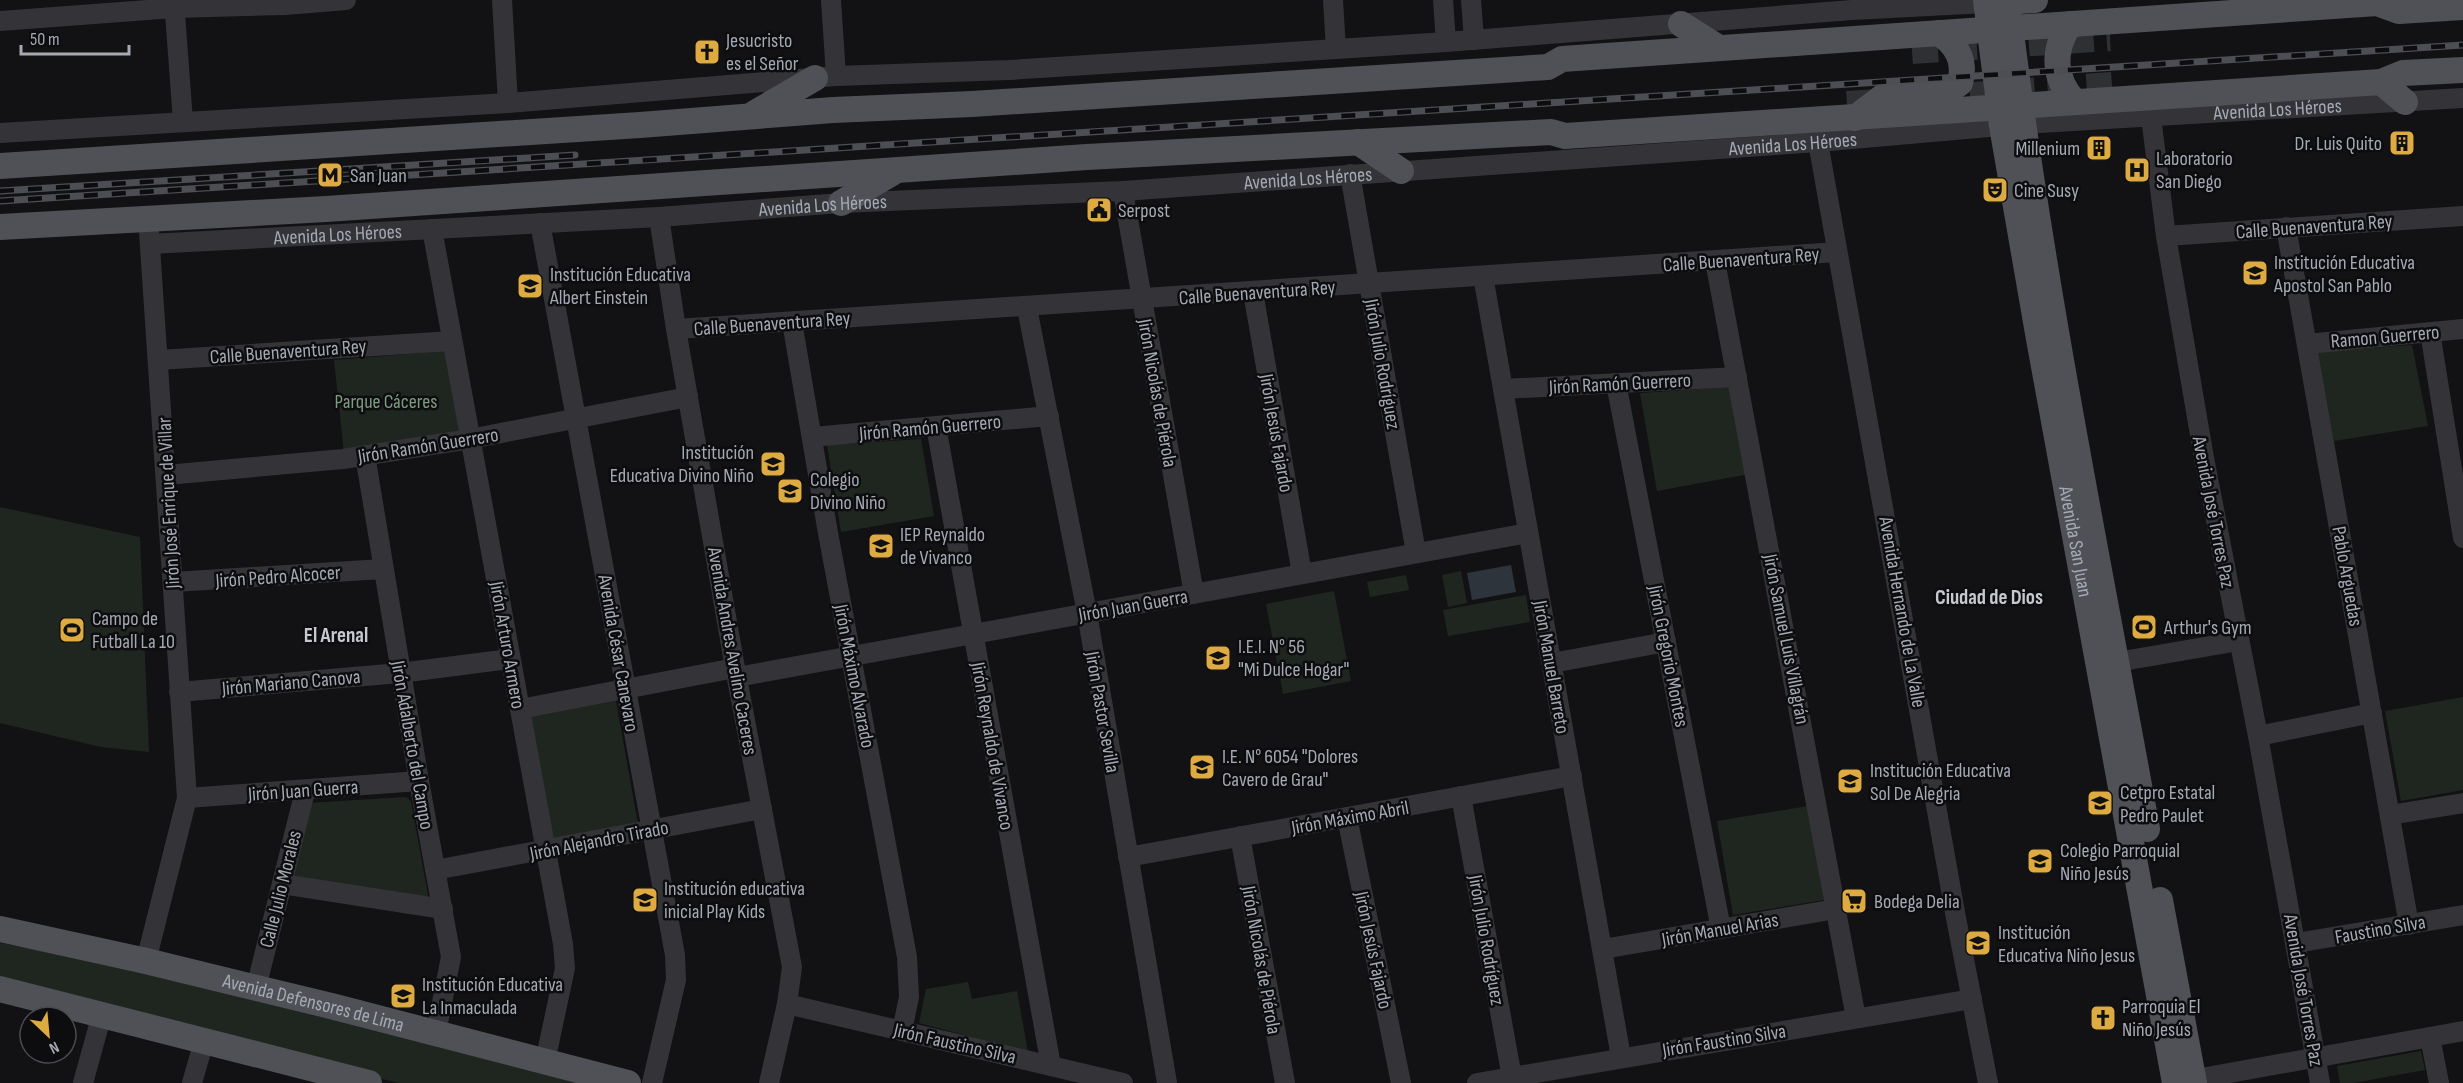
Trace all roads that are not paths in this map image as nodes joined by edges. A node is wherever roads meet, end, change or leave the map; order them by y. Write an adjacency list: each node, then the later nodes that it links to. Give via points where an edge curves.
1 (346, 0): 9 (street)
2 (502, 0): 33 (street)
3 (831, 0): 27 (street)
4 (1333, 0): 23 (street)
5 (1443, 0): 21 (street)
6 (1471, 0): 20 (street)
7 (2035, 0): 8 (main road)
8 (1996, 1): 11 (street); 17 (main road, Avenida San Juan)
9 (284, 2): 10 (street)
10 (174, 4): 14 (street); 38 (street)
11 (1852, 5): 15 (street)
12 (2463, 8): 13 (main road)
13 (2399, 11): 16 (main road, via 2377,3); 19 (main road, via 2378,21)
14 (0, 21)
15 (1681, 24): 20 (street); 22 (main road)
16 (2070, 24): 17 (main road); 31 (main road, via 2060,40 2057,67 2063,86)
17 (2000, 29): 18 (main road); 36 (main road, Avenida San Juan)
18 (1939, 33): 22 (main road); 34 (main road, via 1959,53 1960,83 1953,88 1885,95)
19 (2110, 38)
20 (1474, 40): 21 (street)
21 (1446, 42): 23 (street)
22 (1719, 48): 25 (main road, via 1562,59)
23 (1336, 49): 27 (street, via 1009,70)
24 (1912, 51): 25 (main road, via 1562,74)
25 (1548, 67): 35 (main road)
26 (2463, 70): 28 (main road, Avenida Los Héroes)
27 (825, 77): 33 (street); 35 (main road)
28 (2392, 77): 29 (main road, Avenida Los Héroes, via 2380,66); 31 (main road, Avenida Los Héroes); 32 (main road)
29 (2112, 85)
30 (2463, 98): 32 (street, Avenida Los Héroes)
31 (2075, 102): 36 (main road, Avenida Los Héroes)
32 (2405, 102): 37 (street, Avenida Los Héroes)
33 (508, 103): 38 (street)
34 (1851, 111): 36 (main road, Avenida Los Héroes); 40 (main road, Avenida Los Héroes, via 1565,136 1551,132)
35 (751, 115): 42 (main road)
36 (2011, 116): 37 (street, Avenida Los Héroes); 41 (street, Avenida Los Héroes); 94 (main road, Avenida San Juan, via 2059,347); 143 (main road, Avenida San Juan, via 2039,339)
37 (2151, 117): 55 (street, Avenida José Torres Paz)
38 (183, 121): 39 (street)
39 (0, 133)
40 (1358, 142): 43 (main road, Avenida Los Héroes); 44 (main road)
41 (1818, 142): 44 (street, Avenida Los Héroes); 56 (street, Avenida Hernando de La Valle)
42 (0, 166)
43 (899, 169): 47 (main road); 54 (main road, Avenida Los Héroes, via 338,208)
44 (1401, 171): 45 (street, Avenida Los Héroes)
45 (1350, 174): 46 (street, Avenida Los Héroes); 59 (street, Jirón Julio Rodríguez)
46 (1123, 191): 47 (street, Avenida Los Héroes); 61 (street, Jirón Nicolás de Piérola)
47 (840, 202): 49 (street, Avenida Los Héroes)
48 (2463, 216): 52 (street, Calle Buenaventura Rey)
49 (659, 217): 50 (street, Avenida Los Héroes); 65 (street, Avenida Andres Avelino Caceres)
50 (540, 223): 53 (street, Avenida Los Héroes); 75 (street, Avenida César Canevaro)
51 (0, 226): 54 (main road, Avenida Los Héroes)
52 (2286, 227): 55 (street, Calle Buenaventura Rey); 68 (street, Pablo Arguedas)
53 (432, 229): 54 (street, Avenida Los Héroes); 67 (street, Jirón Arturo Armero)
54 (149, 232): 69 (street, Jirón José Enrique de Villar)
55 (2166, 236): 90 (street, Avenida José Torres Paz)
56 (1837, 252): 57 (street, Calle Buenaventura Rey); 129 (street, Avenida Hernando de La Valle)
57 (1715, 261): 58 (street, Calle Buenaventura Rey); 70 (street, Jirón Samuel Luis Villagrán)
58 (1483, 276): 59 (street, Calle Buenaventura Rey); 72 (street, Jirón Manuel Barreto)
59 (1369, 284): 60 (street, Calle Buenaventura Rey); 83 (street, Jirón Julio Rodríguez)
60 (1253, 292): 61 (street, Calle Buenaventura Rey); 85 (street, Jirón Jesús Fajardo)
61 (1141, 299): 62 (street, Calle Buenaventura Rey); 87 (street, Jirón Nicolás de Piérola)
62 (1027, 308): 63 (street, Calle Buenaventura Rey); 74 (street, Jirón Pastor Sevilla)
63 (792, 322): 65 (street, Calle Buenaventura Rey); 77 (street, Jirón Máximo Alvarado)
64 (2463, 329): 66 (street, Ramon Guerrero)
65 (676, 330): 73 (street, Avenida Andres Avelino Caceres)
66 (2430, 332): 68 (street, Ramon Guerrero); 82 (street)
67 (452, 341): 69 (street, Calle Buenaventura Rey); 78 (street, Jirón Arturo Armero)
68 (2307, 344): 101 (street, Pablo Arguedas)
69 (159, 360): 80 (street, Jirón José Enrique de Villar)
70 (1737, 377): 71 (street, Jirón Ramón Guerrero); 119 (street, Jirón Samuel Luis Villagrán)
71 (1616, 383): 72 (street, Jirón Ramón Guerrero); 91 (street, Jirón Gregorio Montes)
72 (1503, 389): 81 (street, Jirón Manuel Barreto)
73 (688, 397): 75 (street, Jirón Ramón Guerrero); 97 (street, Avenida Andres Avelino Caceres)
74 (1049, 417): 76 (street, Jirón Ramón Guerrero); 88 (street, Jirón Pastor Sevilla)
75 (576, 420): 78 (street, Jirón Ramón Guerrero); 98 (street, Avenida César Canevaro)
76 (936, 426): 77 (street, Jirón Ramón Guerrero); 89 (street, Jirón Reynaldo de Vivanco)
77 (812, 437): 92 (street, Jirón Máximo Alvarado)
78 (470, 439): 79 (street, Jirón Ramón Guerrero); 93 (street, Jirón Arturo Armero)
79 (365, 455): 80 (street, Jirón Ramón Guerrero); 84 (street, Jirón Adalberto del Campo)
80 (166, 475): 86 (street, Jirón José Enrique de Villar)
81 (1528, 532): 83 (street, Jirón Juan Guerra); 95 (street, Jirón Manuel Barreto)
82 (2463, 538)
83 (1416, 553): 85 (street, Jirón Juan Guerra)
84 (383, 569): 86 (street, Jirón Pedro Alcocer); 96 (street, Jirón Adalberto del Campo)
85 (1302, 574): 87 (street, Jirón Juan Guerra)
86 (173, 582): 99 (street, Jirón José Enrique de Villar)
87 (1194, 594): 88 (street, Jirón Juan Guerra)
88 (1087, 613): 89 (street, Jirón Juan Guerra); 115 (street, Jirón Pastor Sevilla)
89 (973, 634): 92 (street, Jirón Juan Guerra); 141 (street, Jirón Reynaldo de Vivanco)
90 (2239, 641): 94 (street); 102 (street, Avenida José Torres Paz)
91 (1666, 642): 95 (street); 123 (street, Jirón Gregorio Montes)
92 (851, 656): 97 (street, Jirón Juan Guerra); 133 (street, Jirón Máximo Alvarado, via 907,957 909,997)
93 (510, 658): 96 (street, Jirón Mariano Canova); 100 (street, Jirón Arturo Armero)
94 (2117, 662): 143 (main road, Avenida San Juan)
95 (1552, 663): 103 (street, Jirón Manuel Barreto)
96 (400, 673): 99 (street, Jirón Mariano Canova); 104 (street, Jirón Adalberto del Campo)
97 (736, 673): 98 (street, Jirón Juan Guerra); 109 (street, Avenida Andres Avelino Caceres)
98 (626, 689): 100 (street, Jirón Juan Guerra); 112 (street, Avenida César Canevaro)
99 (179, 692): 107 (street, Jirón José Enrique de Villar)
100 (520, 709): 114 (street, Jirón Arturo Armero)
101 (2372, 713): 102 (street); 110 (street, Pablo Arguedas)
102 (2258, 736): 124 (street, Avenida José Torres Paz)
103 (1572, 776): 106 (street, Jirón Máximo Abril); 125 (street, Jirón Manuel Barreto)
104 (418, 781): 105 (street, Jirón Juan Guerra); 116 (street, Jirón Adalberto del Campo)
105 (305, 791): 107 (street, Jirón Juan Guerra); 117 (street, Calle Julio Morales)
106 (1461, 796): 111 (street, Jirón Máximo Abril); 142 (street, Jirón Julio Rodríguez)
107 (187, 798): 126 (street, Jirón José Enrique de Villar)
108 (2463, 803): 110 (street)
109 (762, 809): 112 (street, Jirón Alejandro Tirado); 130 (street, Avenida Andres Avelino Caceres, via 792,968)
110 (2390, 815): 121 (street, Pablo Arguedas)
111 (1347, 817): 113 (street, Jirón Máximo Abril); 153 (street, Jirón Jesús Fajardo)
112 (652, 830): 114 (street, Jirón Alejandro Tirado); 148 (street, Avenida César Canevaro, via 676,980)
113 (1240, 837): 115 (street, Jirón Máximo Abril); 152 (street, Jirón Nicolás de Piérola)
114 (545, 850): 116 (street, Jirón Alejandro Tirado); 140 (street, Jirón Arturo Armero, via 565,968)
115 (1128, 857): 151 (street, Jirón Pastor Sevilla)
116 (435, 870): 118 (street, Jirón Adalberto del Campo)
117 (282, 884): 118 (street); 127 (street, Calle Julio Morales)
118 (442, 909): 135 (street, Jirón Adalberto del Campo, via 451,957)
119 (1836, 909): 123 (street, Jirón Manuel Arias); 132 (street, Jirón Samuel Luis Villagrán)
120 (2463, 915): 121 (street, Faustino Silva)
121 (2409, 925): 124 (street, Faustino Silva)
122 (0, 929): 126 (main road, Avenida Defensores de Lima)
123 (1721, 929): 125 (street, Jirón Manuel Arias)
124 (2296, 943): 139 (street, Avenida José Torres Paz)
125 (1603, 949): 138 (street, Jirón Manuel Barreto)
126 (146, 961): 127 (main road, Avenida Defensores de Lima)
127 (256, 988): 135 (main road, Avenida Defensores de Lima)
128 (1, 992): 131 (main road)
129 (1972, 999): 132 (street, Jirón Faustino Silva); 155 (street, Avenida Hernando de La Valle)
130 (787, 1004): 133 (street, Jirón Faustino Silva); 149 (street, Avenida Andres Avelino Caceres)
131 (102, 1014): 137 (main road); 144 (street)
132 (1856, 1018): 138 (street, Jirón Faustino Silva)
133 (902, 1031): 141 (street, Jirón Faustino Silva)
134 (2463, 1031): 136 (street)
135 (436, 1033): 140 (main road, Avenida Defensores de Lima)
136 (2430, 1037): 139 (street); 157 (street)
137 (204, 1041): 145 (street); 146 (main road)
138 (1621, 1057): 142 (street, Jirón Faustino Silva)
139 (2315, 1058): 143 (street); 156 (street, Avenida José Torres Paz)
140 (545, 1062): 147 (main road, Avenida Defensores de Lima)
141 (1051, 1066): 150 (street, Jirón Faustino Silva)
142 (1513, 1080): 154 (street, Jirón Faustino Silva)
143 (2182, 1082)
144 (83, 1083)
145 (192, 1083)
146 (369, 1083)
147 (628, 1083)
148 (652, 1083)
149 (769, 1083)
150 (1123, 1083)
151 (1167, 1083)
152 (1285, 1083)
153 (1401, 1083)
154 (1477, 1083)
155 (1988, 1083)
156 (2320, 1083)
157 (2439, 1083)

